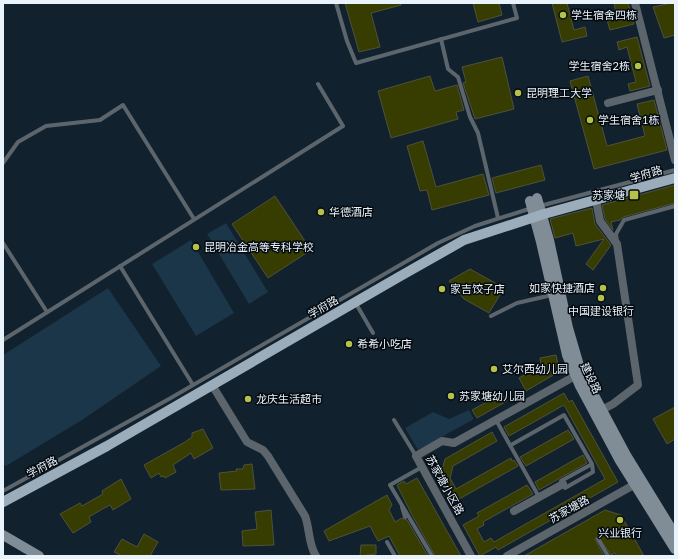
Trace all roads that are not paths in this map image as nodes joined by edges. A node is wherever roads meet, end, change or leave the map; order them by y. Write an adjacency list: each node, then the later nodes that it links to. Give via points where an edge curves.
1 (336, 3): 4 (lane, via 356,63)
2 (513, 3): 4 (lane, via 517,18)
3 (635, 3): 6 (street)
4 (441, 39): 16 (lane, via 448,69 458,77 470,117 478,133)
5 (318, 84): 17 (lane, via 342,126)
6 (658, 90): 7 (street); 8 (street)
7 (608, 103)
8 (672, 136): 9 (street)
9 (675, 160)
10 (3, 163): 17 (lane, via 18,142 46,126 100,120 123,105)
11 (675, 170): 15 (lane, 学府路)
12 (675, 178): 13 (main road, 学府路)
13 (596, 200): 15 (main road, 学府路); 19 (street, via 600,221)
14 (675, 206): 19 (lane, via 624,220 616,234)
15 (535, 207): 16 (lane, 学府路); 21 (street, 建设路); 22 (main road, 学府路, via 464,240); 30 (street, 建设路, via 574,352)
16 (498, 218): 28 (lane, 学府路, via 438,243)
17 (194, 219): 20 (lane)
18 (3, 243): 23 (lane)
19 (617, 244): 30 (street, via 638,385)
20 (120, 266): 23 (lane); 28 (lane)
21 (552, 295): 24 (lane, via 517,303); 27 (street, 建设路)
22 (355, 302): 25 (lane); 29 (main road, 学府路)
23 (47, 312): 26 (lane)
24 (490, 316)
25 (373, 333)
26 (3, 340)
27 (575, 376): 30 (street, 建设路); 32 (street, 苏家塘小区路)
28 (193, 385): 39 (lane, 学府路)
29 (212, 385): 41 (main road, 学府路); 51 (street, via 247,442 263,450 268,456 305,516 311,547)
30 (598, 412): 37 (street, 建设路)
31 (394, 420): 34 (lane)
32 (496, 420): 33 (lane); 34 (street, 苏家塘小区路, via 454,443 442,441)
33 (510, 445): 35 (lane, via 564,415); 40 (lane)
34 (416, 456): 36 (street, 苏家塘小区路)
35 (592, 464): 38 (lane, via 561,481); 38 (lane, via 593,472 565,488)
36 (422, 467): 42 (lane, via 390,485); 54 (street, 苏家塘小区路)
37 (638, 482): 46 (street, 建设路); 49 (street, 建设路); 55 (street, 苏家塘路)
38 (563, 484): 40 (street)
39 (3, 491)
40 (539, 497): 43 (street)
41 (3, 502)
42 (402, 507): 44 (lane); 53 (lane)
43 (514, 510)
44 (405, 517)
45 (3, 535): 50 (street)
46 (675, 535)
47 (598, 539): 56 (lane)
48 (387, 542): 52 (lane)
49 (675, 549)
50 (39, 556)
51 (316, 556)
52 (395, 556)
53 (432, 556)
54 (471, 556)
55 (507, 556)
56 (608, 556)

